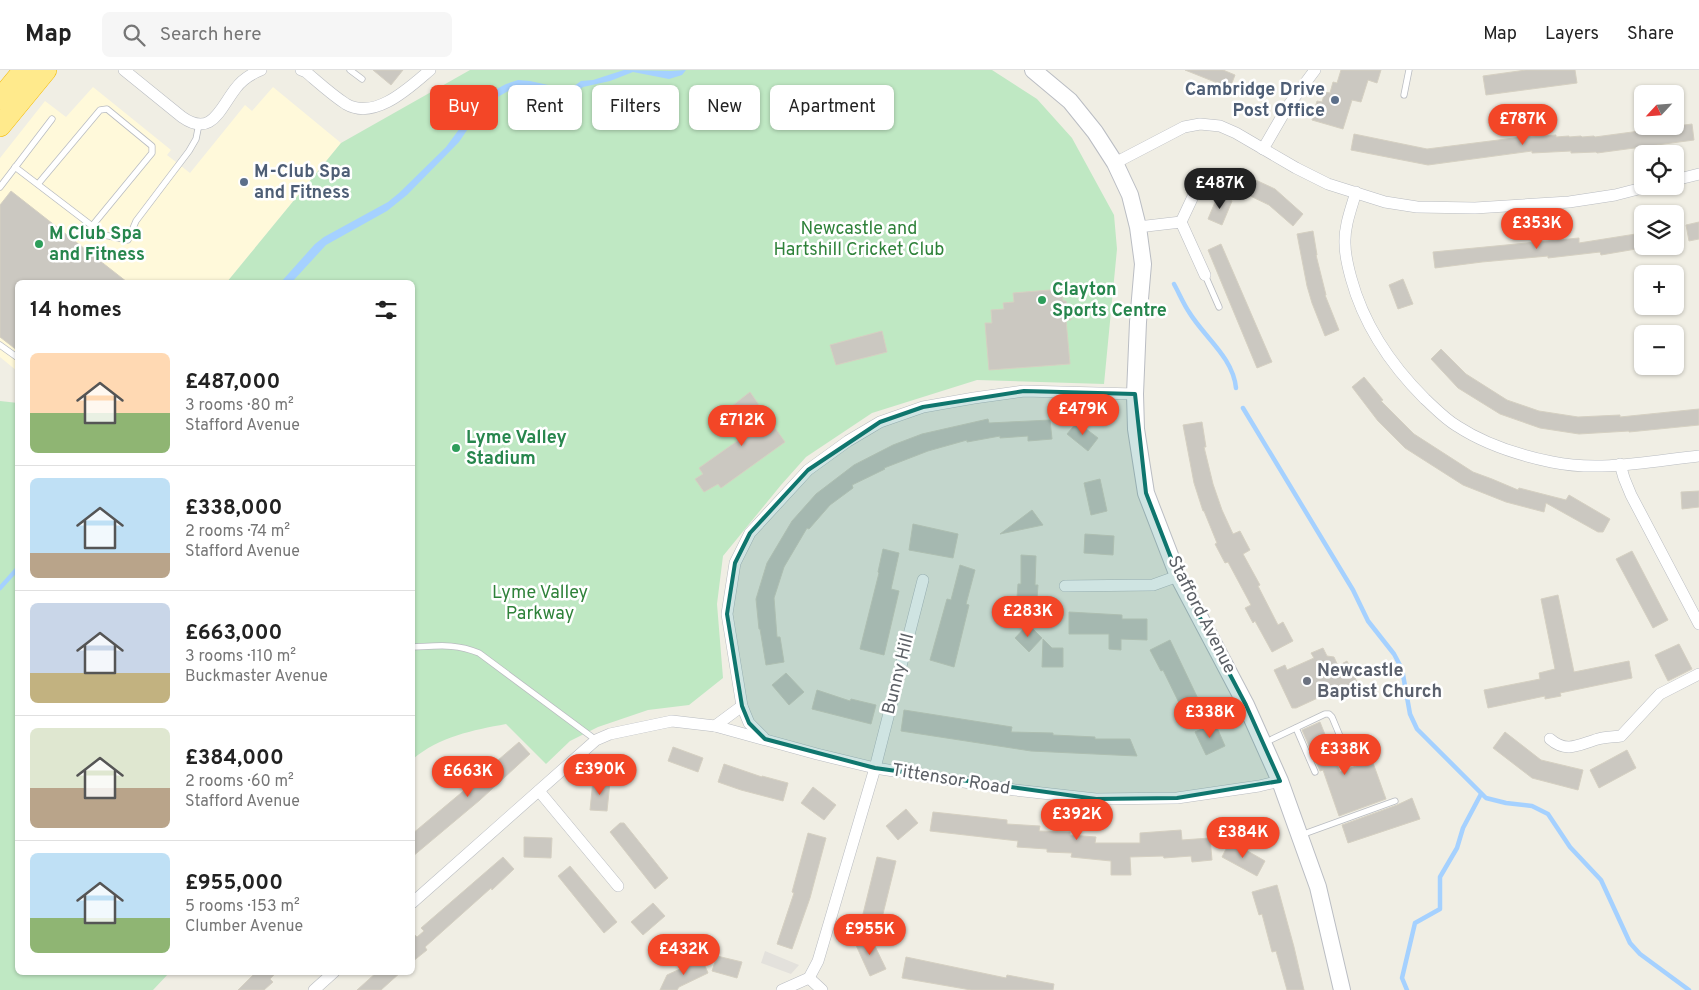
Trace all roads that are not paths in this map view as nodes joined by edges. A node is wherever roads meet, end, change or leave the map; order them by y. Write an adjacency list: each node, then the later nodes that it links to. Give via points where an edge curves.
1 (124, 70): 14 (street, via 182,117)
2 (261, 70): 14 (street, via 248,76 236,88 214,119 207,124)
3 (301, 70): 5 (street, via 347,104 364,108 389,102)
4 (350, 70): 10 (lane)
5 (430, 70)
6 (1033, 70): 17 (street, Stafford Avenue, via 1070,101)
7 (1315, 70): 16 (street, via 1288,106)
8 (1409, 70): 11 (lane)
9 (40, 72): 12 (highway); 15 (highway)
10 (362, 79)
11 (1404, 95)
12 (0, 99)
13 (52, 119): 18 (lane)
14 (199, 124): 27 (lane, via 189,151 136,221 128,240 104,235)
15 (0, 126)
16 (1263, 149): 17 (street, via 1220,126 1200,124 1184,127); 25 (street, via 1328,184)
17 (1115, 163): 28 (street, Stafford Avenue, via 1130,195)
18 (15, 167): 21 (lane); 22 (lane)
19 (1699, 174): 20 (street)
20 (1684, 178)
21 (38, 184): 27 (lane); 27 (lane, via 100,110 107,109 152,146 152,153)
22 (0, 187)
23 (1197, 188): 26 (street)
24 (1634, 190): 25 (street, via 1569,202 1475,208 1417,207 1385,202)
25 (1356, 192): 35 (street, via 1344,243 1347,263 1363,314 1376,340 1409,383 1456,426 1500,449 1553,462 1586,466)
26 (1181, 222): 28 (street); 29 (street)
27 (92, 226)
28 (1138, 227): 33 (street, Stafford Avenue, via 1143,264)
29 (1204, 275): 30 (lane)
30 (1219, 307)
31 (0, 345): 32 (lane)
32 (15, 356)
33 (1135, 394): 36 (street, Stafford Avenue, via 1136,429 1146,493); 42 (street, via 1024,391 923,407 880,422 848,440 808,470 750,532 735,563 726,614)
34 (1699, 456): 35 (street)
35 (1620, 464): 39 (street, via 1631,495)
36 (1178, 576): 38 (street, via 1154,585); 48 (street, Stafford Avenue)
37 (923, 580): 50 (street, Bunny Hill)
38 (1065, 586)
39 (1699, 624)
40 (415, 647): 47 (lane, via 451,645 479,653)
41 (1699, 674): 46 (street, via 1660,694 1622,736 1573,747 1556,744)
42 (742, 706): 43 (street); 45 (street, via 749,723)
43 (715, 726): 45 (street, Tittensor Road); 47 (street, Tittensor Road, via 672,721)
44 (1296, 728): 48 (lane); 49 (lane, via 1329,714); 51 (lane)
45 (765, 738): 50 (street, Tittensor Road)
46 (1550, 739)
47 (596, 740): 53 (street)
48 (1264, 743): 52 (street, Stafford Avenue)
49 (1347, 753)
50 (876, 768): 52 (street, Tittensor Road, via 1096,799 1177,798); 59 (street, Bunny Hill, via 818,961)
51 (1315, 772)
52 (1280, 781): 55 (street, Stafford Avenue)
53 (539, 791): 56 (street); 57 (street)
54 (1395, 801): 55 (lane)
55 (1299, 835): 63 (street, Stafford Avenue, via 1318,888)
56 (618, 886)
57 (415, 900)
58 (331, 975): 60 (street)
59 (809, 978): 61 (street); 62 (street)
60 (314, 990)
61 (782, 990)
62 (822, 990)
63 (1342, 990)

